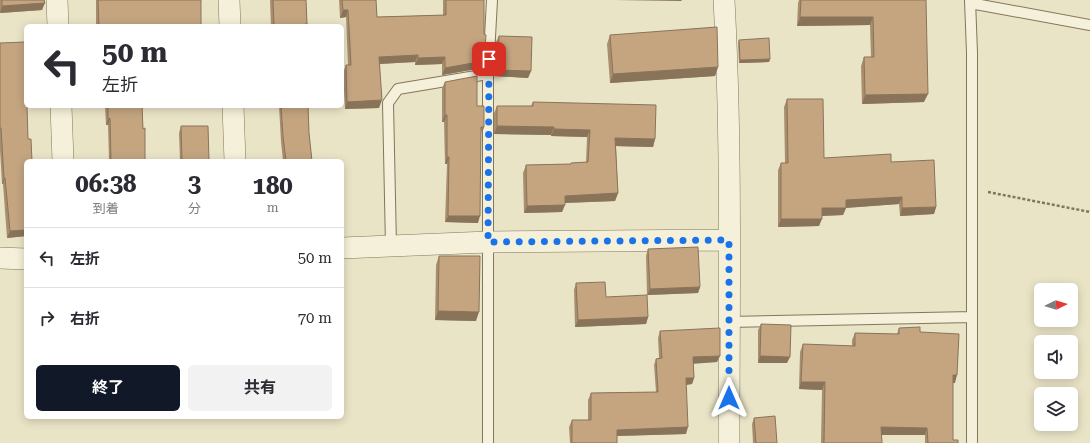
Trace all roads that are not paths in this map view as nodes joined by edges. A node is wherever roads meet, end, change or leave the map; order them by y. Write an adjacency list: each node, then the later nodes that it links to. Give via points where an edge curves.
1 (57, 0): 6 (street)
2 (229, 0): 7 (street)
3 (492, 0): 9 (lane)
4 (724, 0): 14 (street)
5 (970, 1): 8 (lane); 20 (lane)
6 (58, 24)
7 (230, 24)
8 (1090, 25)
9 (488, 74): 15 (lane); 16 (lane, via 398,90 388,103)
10 (61, 108): 12 (street)
11 (233, 108): 13 (street)
12 (63, 159)
13 (235, 159)
14 (729, 240): 15 (street); 21 (street)
15 (488, 242): 16 (street); 22 (lane)
16 (391, 246): 17 (street)
17 (344, 248)
18 (0, 258): 19 (street)
19 (24, 259)
20 (972, 317): 21 (lane); 24 (lane)
21 (729, 322): 23 (street)
22 (488, 443)
23 (730, 443)
24 (972, 443)

